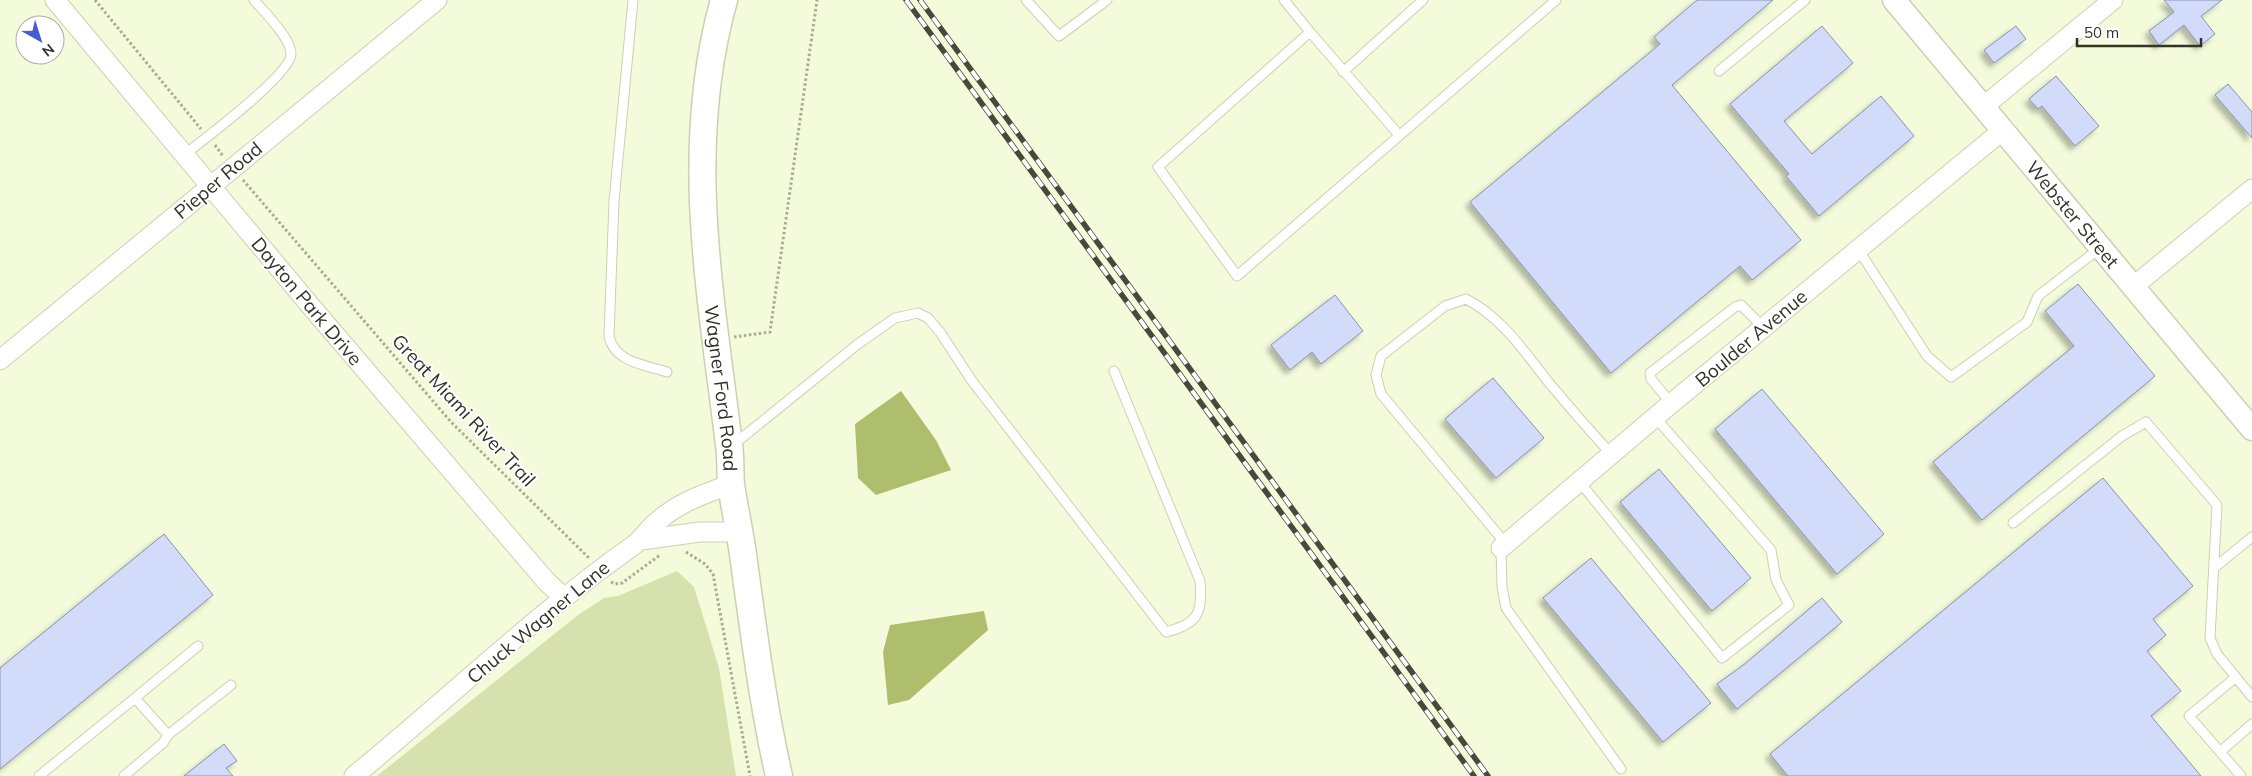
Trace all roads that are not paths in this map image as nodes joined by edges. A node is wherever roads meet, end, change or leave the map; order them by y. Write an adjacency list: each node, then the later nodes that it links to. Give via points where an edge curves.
1 (55, 0): 20 (street, Dayton Park Drive)
2 (254, 0): 20 (lane, via 285,37 292,53 288,65 269,85)
3 (437, 0): 21 (street, Pieper Road)
4 (632, 0): 29 (lane, via 614,201 609,336 611,346 628,360)
5 (724, 0): 33 (main road, Wagner Ford Road, via 711,58 701,144 701,205)
6 (1026, 0): 7 (lane, via 1059,36)
7 (1108, 0)
8 (1284, 0): 14 (lane)
9 (1423, 0): 16 (lane)
10 (1556, 0): 19 (lane)
11 (1805, 0): 15 (lane)
12 (1894, 0): 17 (street, Webster Street)
13 (2113, 0): 17 (street)
14 (1310, 32): 16 (lane); 19 (lane, via 1158,167 1237,276)
15 (1719, 71)
16 (1343, 72): 19 (lane)
17 (1983, 107): 18 (street, Webster Street)
18 (2002, 130): 23 (street, Webster Street); 24 (street, Boulder Avenue)
19 (1399, 135)
20 (184, 155): 21 (street, Dayton Park Drive)
21 (210, 186): 27 (street, Pieper Road); 43 (street, Dayton Park Drive, via 539,573)
22 (2252, 188): 25 (street)
23 (2101, 247): 24 (lane, via 2038,296 2028,322 1951,377 1927,356); 25 (street, Webster Street)
24 (1858, 249): 26 (street, Boulder Avenue)
25 (2134, 286): 32 (street, Webster Street)
26 (1763, 327): 30 (street, Boulder Avenue); 30 (lane, via 1741,305 1735,307 1650,373 1651,379)
27 (0, 360)
28 (1114, 371): 33 (lane, via 1200,581 1201,598 1194,620 1182,628 1166,632 972,381 940,332 928,318 918,313 895,318 888,323)
29 (667, 372)
30 (1671, 404): 31 (street, Boulder Avenue)
31 (1655, 417): 34 (street, Boulder Avenue); 35 (lane, via 1771,550 1776,580 1789,605 1722,658)
32 (2252, 429)
33 (729, 448): 36 (main road, Wagner Ford Road)
34 (1611, 454): 35 (street, Boulder Avenue); 41 (lane, via 1501,323 1484,308 1466,299 1445,306 1381,356 1376,375 1381,394)
35 (1579, 482): 41 (street, Boulder Avenue)
36 (731, 484): 38 (main road, Wagner Ford Road); 40 (street, Chuck Wagner Lane, via 676,507 656,522)
37 (2013, 523): 42 (lane, via 2122,436 2146,422 2217,505)
38 (740, 532): 40 (street, via 700,532); 56 (main road, Wagner Ford Road, via 758,666)
39 (2252, 537): 42 (lane)
40 (641, 540): 43 (street, Chuck Wagner Lane)
41 (1503, 546): 52 (lane, via 1502,587 1506,608)
42 (2214, 568): 45 (lane, via 2210,638 2216,654)
43 (564, 598): 55 (street, Chuck Wagner Lane)
44 (198, 646): 47 (lane)
45 (2235, 678): 48 (lane); 51 (lane, via 2189,716)
46 (231, 685): 50 (lane)
47 (135, 698): 50 (lane); 53 (lane)
48 (2252, 698)
49 (2252, 724): 51 (lane)
50 (168, 735): 54 (lane)
51 (2220, 752): 57 (lane)
52 (1621, 769)
53 (40, 776)
54 (124, 776)
55 (354, 776)
56 (779, 776)
57 (2240, 776)

